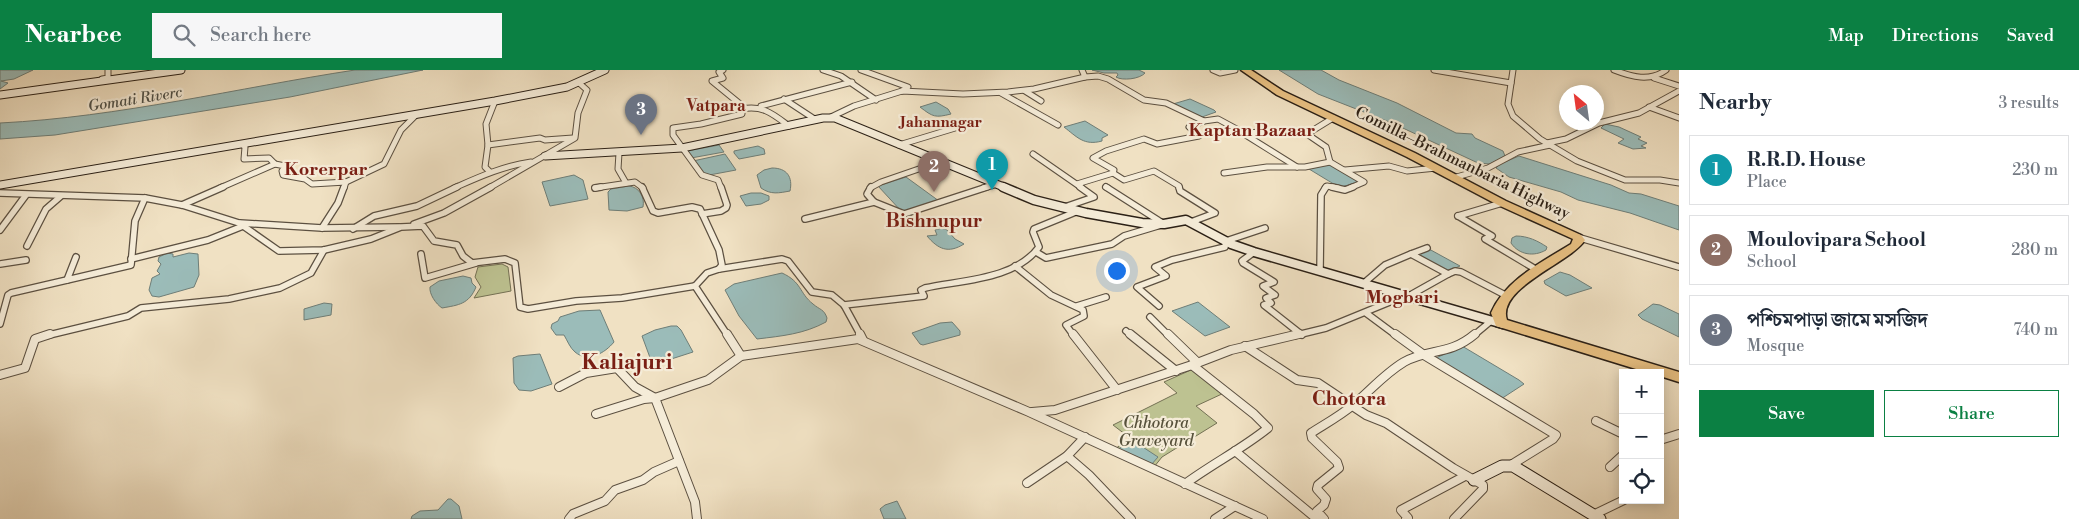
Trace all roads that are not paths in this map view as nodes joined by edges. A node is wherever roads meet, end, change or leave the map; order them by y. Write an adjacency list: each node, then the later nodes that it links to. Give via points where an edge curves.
1 (108, 70): 17 (street)
2 (161, 70): 17 (street)
3 (181, 70): 23 (main road)
4 (605, 70): 19 (street)
5 (723, 70): 35 (street, via 720,72 723,78 712,81)
6 (823, 70): 20 (street)
7 (861, 70): 24 (street, via 908,87)
8 (1082, 70): 16 (street)
9 (1213, 70): 10 (street, via 1220,73)
10 (1235, 70)
11 (1245, 70): 38 (highway, Comilla–Brahmanbaria Highway, via 1280,93)
12 (1434, 70): 21 (street)
13 (1513, 70): 21 (street)
14 (1614, 70): 18 (street)
15 (1666, 70): 18 (street)
16 (1085, 77): 25 (street); 41 (street, via 1102,77 1144,100 1165,103)
17 (108, 78): 23 (street)
18 (1654, 78): 22 (street)
19 (578, 82): 31 (street); 47 (street, via 587,94 578,115)
20 (852, 82): 29 (street); 30 (street)
21 (1511, 83): 50 (street, via 1508,102 1511,113 1518,123)
22 (1679, 86)
23 (44, 90): 28 (main road)
24 (902, 91): 27 (street); 30 (street)
25 (1025, 91): 27 (street); 32 (street)
26 (1679, 91): 34 (street)
27 (1001, 93): 43 (street)
28 (0, 96)
29 (784, 100): 33 (street); 40 (street)
30 (876, 100): 37 (street)
31 (495, 101): 36 (street); 51 (street, via 486,124)
32 (1041, 101)
33 (761, 106): 35 (street); 44 (street)
34 (1649, 107): 39 (street); 50 (street)
35 (744, 108): 52 (street, via 742,114 672,128)
36 (416, 115): 48 (street); 67 (street, via 400,130 384,164)
37 (831, 117): 40 (street); 49 (street)
38 (1333, 118): 46 (street); 61 (highway, Comilla–Brahmanbaria Highway)
39 (1679, 118)
40 (816, 120): 44 (street)
41 (1204, 122): 45 (street, via 1218,119); 64 (street, via 1189,127 1199,136 1158,144 1144,139 1093,158 1114,170)
42 (965, 125): 49 (street)
43 (1058, 125)
44 (789, 126): 52 (street)
45 (1244, 133): 46 (street, via 1282,131); 60 (street)
46 (1307, 134): 58 (street, via 1326,147)
47 (575, 138): 51 (street, via 540,138); 55 (street)
48 (242, 144): 59 (street, via 245,147 244,159 268,158); 71 (street)
49 (898, 144): 57 (street)
50 (1549, 144): 66 (street, via 1518,152 1488,168); 70 (street, via 1588,166 1620,178)
51 (488, 145): 63 (street, via 486,167)
52 (682, 148): 53 (street); 84 (street, via 702,175 718,180 727,205 724,210)
53 (619, 153): 55 (street); 68 (street, via 618,169)
54 (1033, 154): 69 (street)
55 (545, 156): 56 (street)
56 (533, 162): 63 (street); 89 (street, via 452,208)
57 (940, 162): 72 (street); 79 (street, via 872,187 867,194)
58 (1330, 162): 60 (street); 62 (street)
59 (274, 164): 67 (street, via 285,166 283,175 305,179 312,184); 81 (street)
60 (1298, 167): 65 (street)
61 (1436, 168): 62 (street, via 1409,171 1388,166); 66 (highway, Comilla–Brahmanbaria Highway)
62 (1345, 170): 113 (street, via 1364,183 1346,190 1327,186 1321,195)
63 (490, 172): 93 (street, via 417,206 374,216)
64 (1113, 173): 69 (street); 86 (street, via 1124,180 1153,171 1215,213)
65 (1224, 173)
66 (1453, 178): 80 (highway, Comilla–Brahmanbaria Highway)
67 (346, 182): 91 (street, via 338,203)
68 (626, 183): 74 (street); 84 (street, via 640,184 653,211 697,208)
69 (1077, 184): 82 (street, via 1094,198)
70 (1679, 184)
71 (0, 185)
72 (994, 185): 79 (street, via 904,214); 82 (street)
73 (1106, 187): 88 (street)
74 (595, 188)
75 (0, 193): 76 (street)
76 (26, 195): 77 (street); 94 (street)
77 (61, 196): 78 (street); 97 (street, via 46,209)
78 (145, 198): 81 (street); 105 (street, via 139,207)
79 (874, 202): 85 (street)
80 (1502, 203): 95 (highway, Comilla–Brahmanbaria Highway); 112 (street, via 1458,216 1490,235 1492,237 1485,238 1488,241)
81 (182, 205): 87 (street)
82 (1062, 208): 83 (street)
83 (1078, 211): 88 (street); 100 (street, via 1032,230 1039,243)
84 (702, 214): 111 (street, via 719,250 722,265)
85 (805, 219)
86 (1191, 222): 88 (street, via 1183,220); 96 (street)
87 (241, 224): 91 (street); 99 (street, via 279,251); 105 (street, via 208,240)
88 (1164, 224): 100 (street, via 1124,236 1112,244 1046,258)
89 (413, 225): 90 (street); 107 (street, via 423,226 434,241 457,245 463,256)
90 (401, 227): 93 (street); 99 (street, via 371,239)
91 (322, 228): 93 (street)
92 (1264, 228): 96 (street)
93 (353, 229)
94 (0, 230)
95 (1577, 237): 110 (street); 112 (highway, Comilla–Brahmanbaria Highway, via 1579,240 1575,246)
96 (1226, 241): 101 (street); 125 (street, via 1224,247 1212,252 1155,267 1166,276 1137,287)
97 (27, 246)
98 (1427, 248): 103 (street)
99 (324, 250): 140 (street, via 312,271 294,283 232,298 141,308 128,316 35,339 25,368)
100 (1036, 252): 109 (street)
101 (1254, 252): 113 (street); 131 (street, via 1242,263 1274,282 1263,286 1275,295 1266,298 1271,302 1264,305)
102 (421, 254): 107 (street, via 425,278)
103 (1411, 254): 114 (street); 116 (street, via 1385,265)
104 (76, 257): 115 (street)
105 (131, 259): 115 (street, via 131,264 114,270)
106 (26, 260): 108 (street)
107 (476, 263): 117 (street, via 513,261 520,307 528,309)
108 (0, 264)
109 (1015, 266): 123 (street, via 925,288 921,290 924,296); 124 (street, via 1059,301)
110 (1679, 267)
111 (719, 269): 117 (street, via 708,273); 123 (street, via 786,260 813,293 832,295)
112 (1537, 270): 119 (highway, Comilla–Brahmanbaria Highway)
113 (1320, 271): 116 (street)
114 (1448, 274): 119 (street, via 1460,272); 121 (street)
115 (67, 280): 129 (street, via 8,295)
116 (1364, 283): 118 (street)
117 (695, 286): 136 (street)
118 (1391, 292): 121 (street); 122 (street)
119 (1507, 296): 128 (highway, Comilla–Brahmanbaria Highway)
120 (1106, 297): 124 (street)
121 (1409, 297): 122 (street); 128 (street)
122 (1398, 299): 126 (street)
123 (844, 305): 132 (street)
124 (1077, 306): 144 (street, via 1084,316 1066,325)
125 (1159, 306)
126 (1366, 313): 131 (street); 135 (street)
127 (1150, 317): 137 (street)
128 (1497, 322): 133 (highway); 135 (street, via 1463,344)
129 (0, 324)
130 (1126, 331): 139 (street)
131 (1302, 335): 134 (street)
132 (863, 340): 136 (street, via 851,339); 148 (street)
133 (1557, 340): 138 (highway); 142 (highway)
134 (1245, 346): 137 (street); 146 (street, via 1288,376 1318,383)
135 (1424, 355): 146 (street, via 1411,358 1391,370); 160 (street, via 1556,435)
136 (741, 356): 145 (street, via 708,380)
137 (1195, 364): 139 (street); 156 (street, via 1268,426)
138 (1641, 369)
139 (1176, 371): 144 (street)
140 (0, 375)
141 (1664, 376): 142 (highway)
142 (1679, 379)
143 (559, 388): 145 (street, via 589,372 617,368 635,387)
144 (1117, 390): 147 (street)
145 (655, 398): 149 (street); 159 (street)
146 (1352, 406): 163 (street, via 1386,423); 176 (street, via 1311,433 1340,468 1318,486 1326,499 1317,511)
147 (1055, 410): 148 (street); 150 (street)
148 (1029, 412): 150 (street)
149 (596, 414)
150 (1051, 421): 154 (street)
151 (1596, 421): 152 (street)
152 (1619, 432)
153 (1679, 434): 155 (street)
154 (1085, 437): 157 (street); 165 (street)
155 (1664, 439)
156 (1235, 451): 165 (street); 175 (street)
157 (1067, 456): 164 (street); 172 (street)
158 (1619, 459): 161 (street)
159 (679, 461): 170 (street, via 615,490 604,500); 171 (street, via 695,502)
160 (1511, 465): 162 (street); 169 (street)
161 (1610, 467)
162 (1487, 475): 163 (street); 166 (street)
163 (1469, 478): 166 (street); 177 (street, via 1401,510)
164 (1027, 483)
165 (1185, 484): 168 (street)
166 (1484, 486): 178 (street)
167 (1619, 503): 169 (street)
168 (1235, 506): 173 (street); 174 (street)
169 (1596, 517)
170 (569, 519)
171 (697, 519)
172 (1131, 519)
173 (1216, 519)
174 (1263, 519)
175 (1317, 519)
176 (1324, 519)
177 (1406, 519)
178 (1454, 519)

